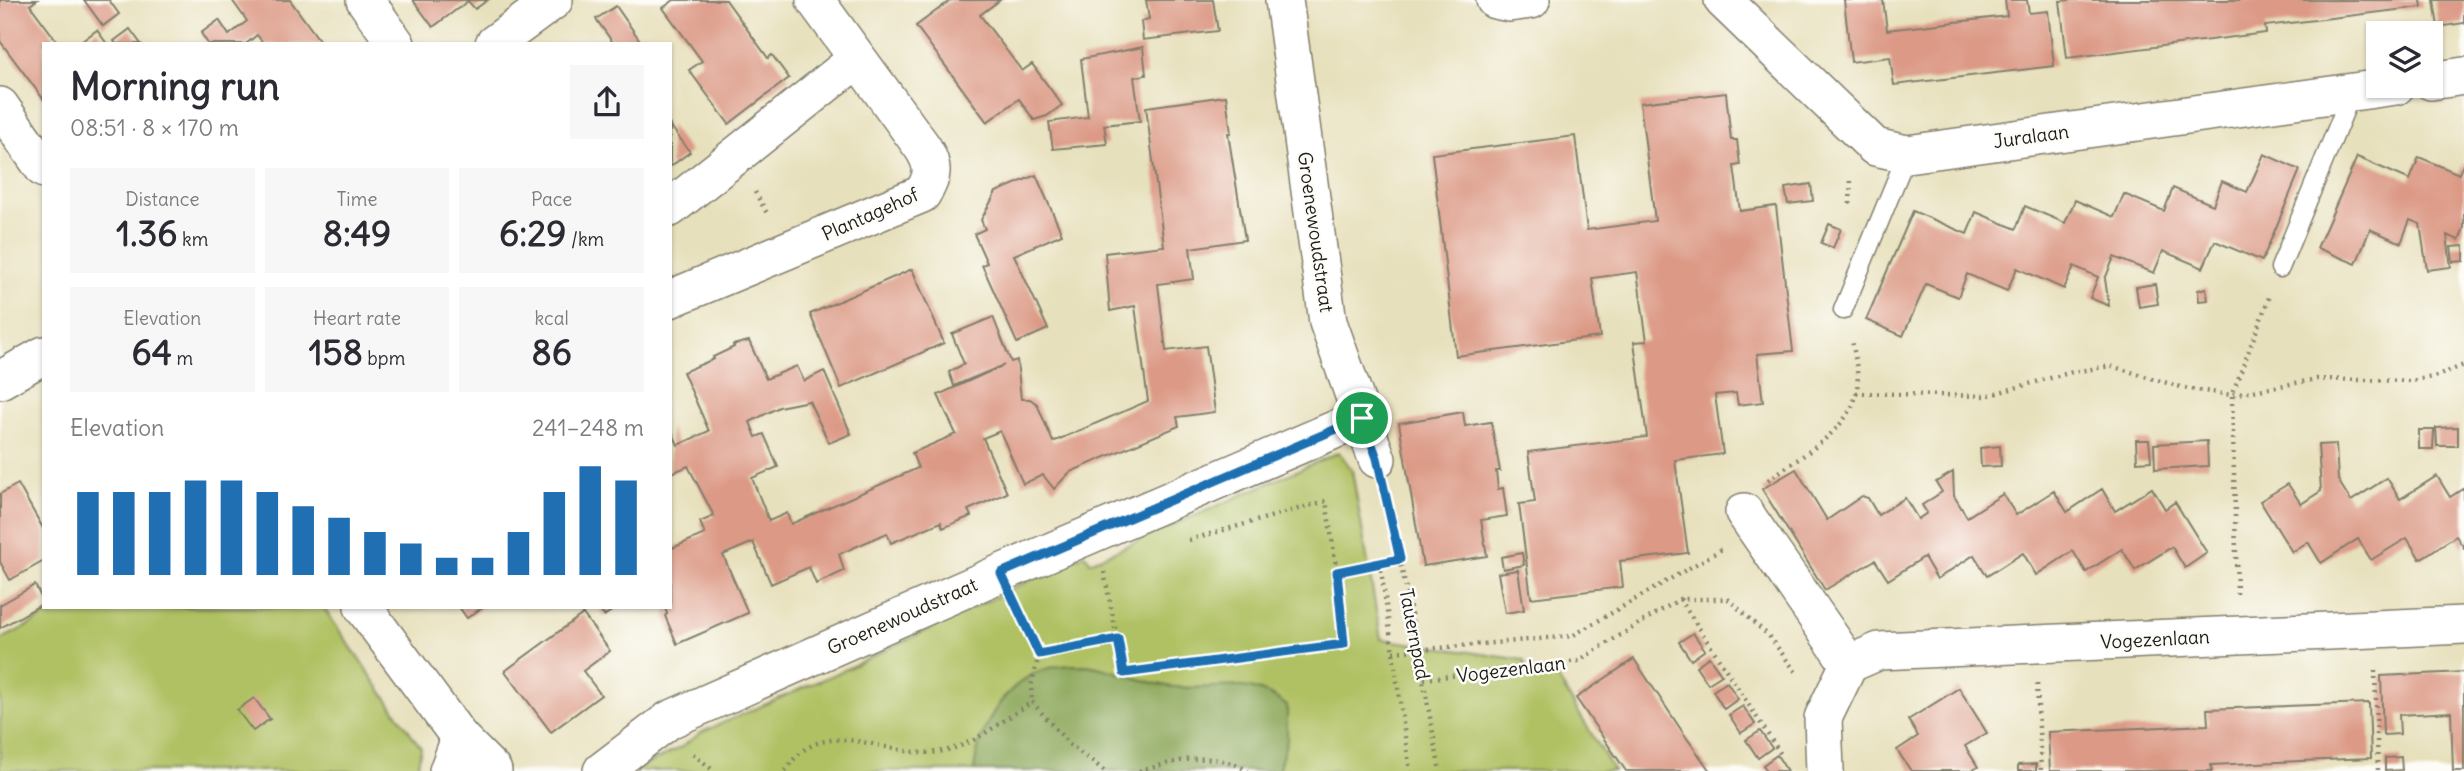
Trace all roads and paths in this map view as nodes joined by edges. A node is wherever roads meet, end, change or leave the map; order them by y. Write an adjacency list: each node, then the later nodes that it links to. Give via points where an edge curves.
1 (365, 0): 8 (street)
2 (554, 0): 9 (street)
3 (815, 0): 10 (street, Plantagehof)
4 (1284, 0): 29 (street, Groenewoudstraat, via 1328,322)
5 (1495, 0): 6 (street)
6 (1531, 0)
7 (1728, 2): 16 (street, Juralaan, via 1875,147)
8 (395, 42)
9 (497, 42)
10 (856, 60): 17 (street); 20 (street, Plantagehof, via 923,148 933,172 930,182 922,194)
11 (2464, 76): 12 (street)
12 (2443, 79)
13 (2366, 90): 14 (street, Juralaan)
14 (2351, 92): 16 (street, Juralaan); 21 (lane)
15 (0, 106): 18 (street)
16 (1907, 153): 23 (lane)
17 (737, 157): 19 (street); 20 (path)
18 (42, 166)
19 (672, 206)
20 (786, 250): 22 (street, Plantagehof)
21 (2280, 268): 28 (path)
22 (672, 298)
23 (1843, 310): 27 (path, via 1839,321 1849,325)
24 (42, 356): 26 (street)
25 (2464, 365): 28 (path, via 2412,381 2317,379)
26 (0, 380)
27 (1856, 394): 28 (path, via 1986,396 2111,366 2184,388); 31 (path, via 1844,419 1822,440 1750,493 1756,504)
28 (2231, 395): 42 (path)
29 (1362, 418): 30 (street); 37 (street, Groenewoudstraat)
30 (1377, 458): 33 (path, Tauernpad)
31 (1749, 521): 45 (path, via 1572,635); 48 (street)
32 (1182, 543): 36 (path, via 1326,500)
33 (1400, 559): 34 (path); 45 (path, Tauernpad)
34 (1380, 563): 36 (path); 46 (path)
35 (1103, 566): 43 (path)
36 (1337, 572): 43 (path, via 1344,644 1124,673)
37 (1001, 573): 47 (path); 55 (street, Groenewoudstraat, via 669,720)
38 (1680, 599): 49 (path, Vogezenlaan, via 1578,661); 51 (path, via 1728,599 1769,636 1788,666); 53 (path)
39 (364, 609): 52 (street)
40 (2464, 625): 41 (street, Vogezenlaan)
41 (2374, 629): 42 (street, Vogezenlaan); 64 (path)
42 (2241, 635): 44 (street, Vogezenlaan)
43 (1118, 639): 47 (path)
44 (2035, 645): 48 (street, Vogezenlaan, via 1880,651); 63 (path)
45 (1418, 649): 46 (path); 49 (path, Tauernpad)
46 (1393, 652): 60 (path)
47 (1039, 654): 50 (path)
48 (1849, 664): 51 (street)
49 (1424, 679): 61 (path, Tauernpad)
50 (1032, 702): 56 (path, via 946,751 928,754 842,738 804,751); 57 (path, via 1070,745)
51 (1830, 704): 62 (street, via 1823,718)
52 (454, 755): 54 (street)
53 (1785, 760)
54 (493, 771)
55 (602, 771)
56 (785, 771)
57 (1105, 771)
58 (1139, 771): 59 (path, via 1194,757 1228,761)
59 (1248, 771)
60 (1410, 771)
61 (1440, 771)
62 (1825, 771)
63 (2041, 771)
64 (2378, 771)

